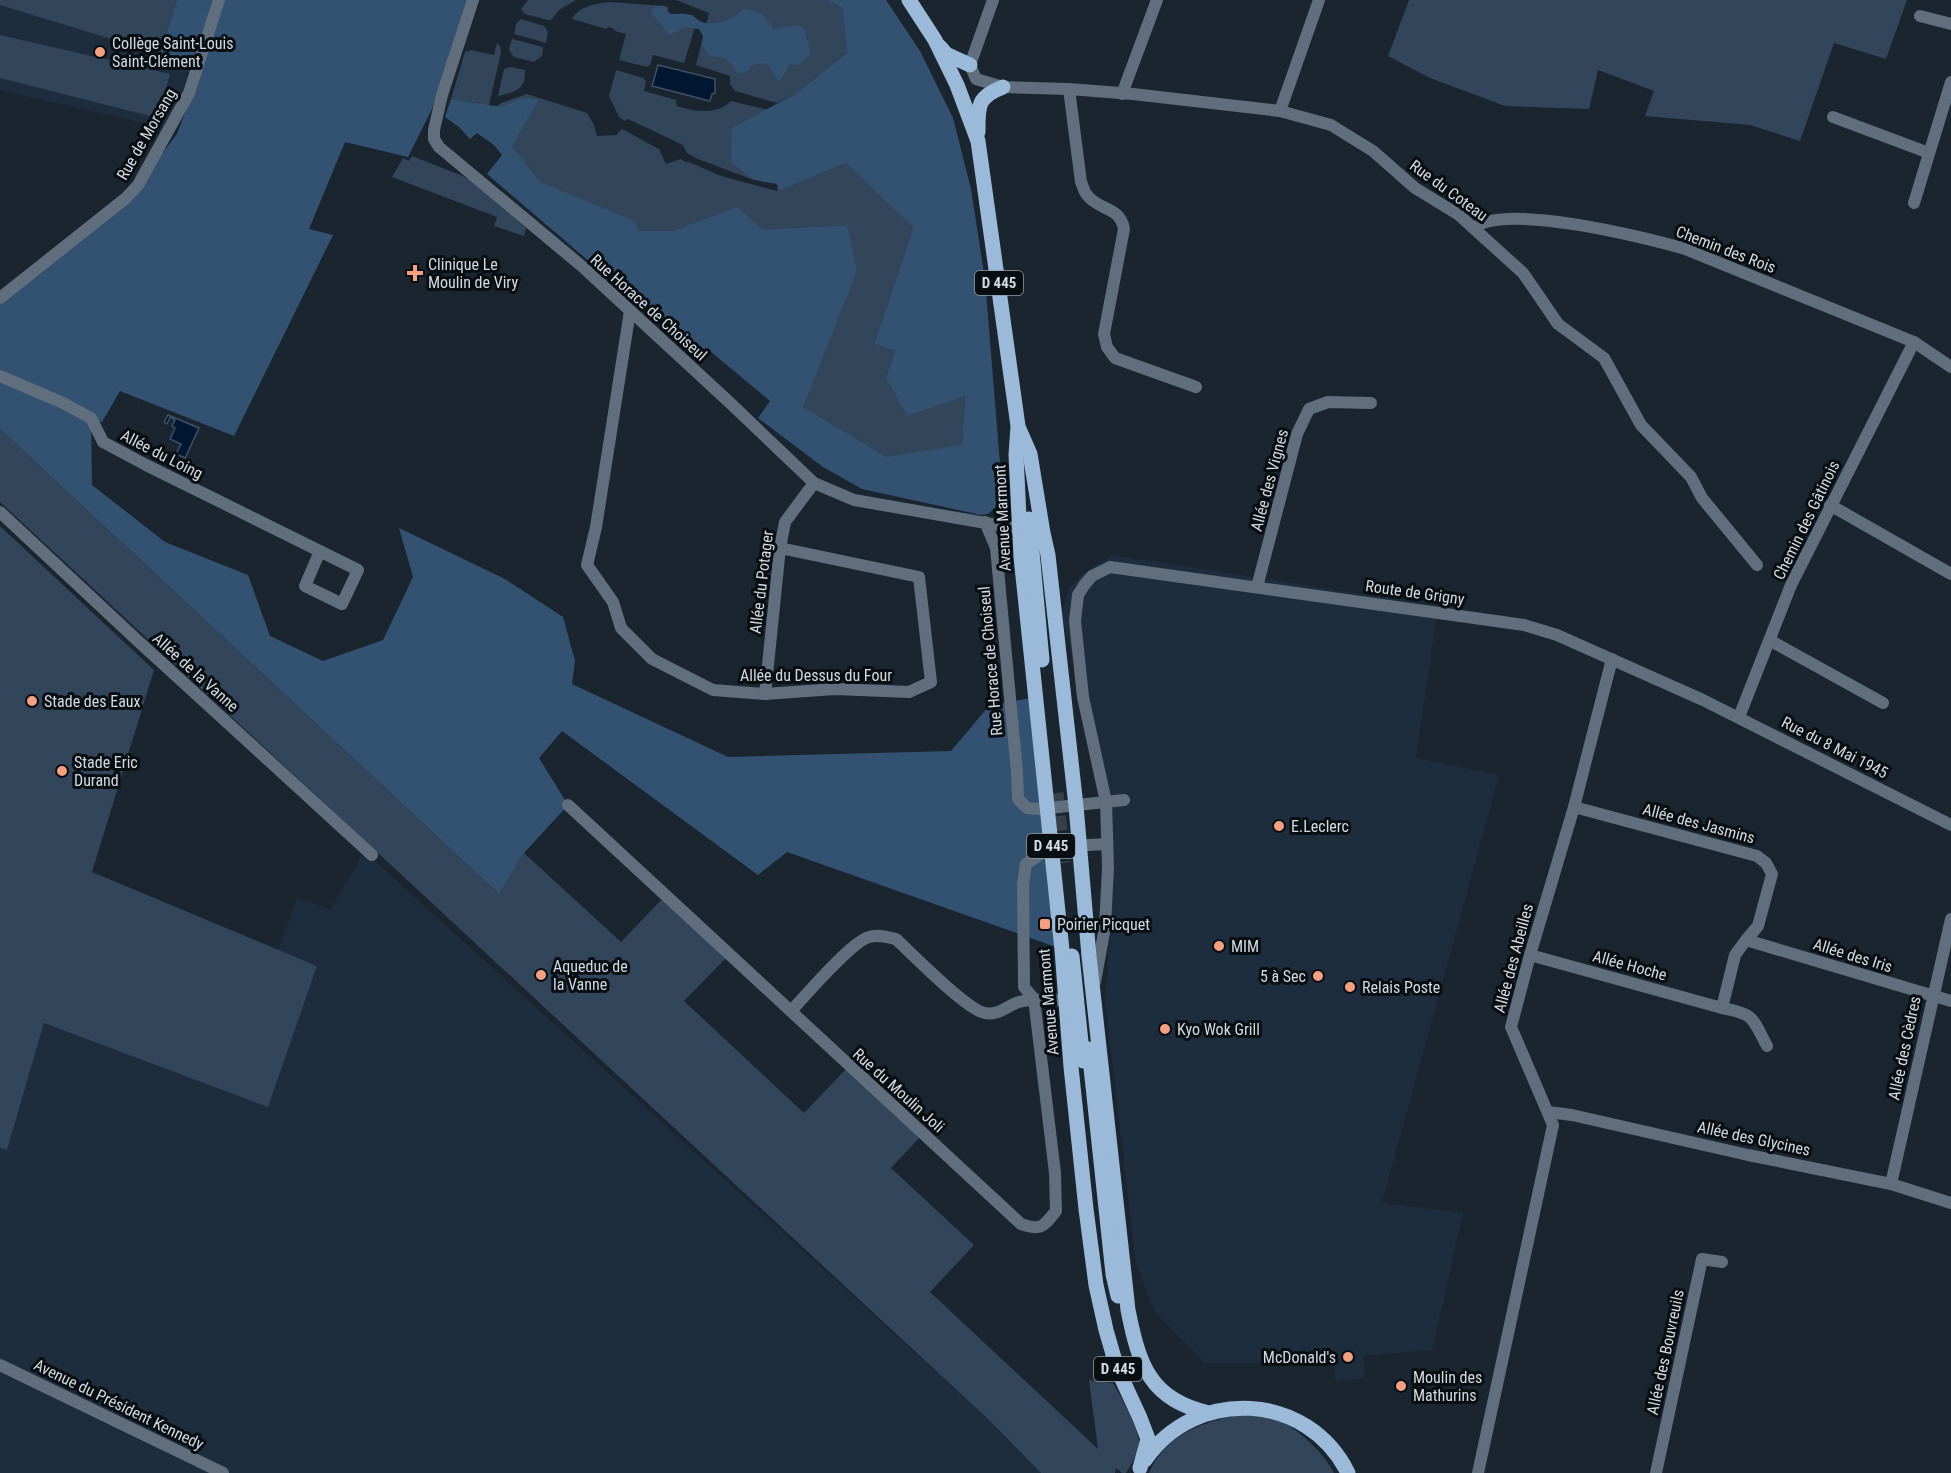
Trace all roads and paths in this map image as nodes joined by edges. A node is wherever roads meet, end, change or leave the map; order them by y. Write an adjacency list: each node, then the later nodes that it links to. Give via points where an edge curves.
1 (219, 0): 21 (street, Rue de Morsang, via 189,93 138,185)
2 (473, 0): 22 (street, Rue Horace de Choiseul, via 442,95 434,130 436,143)
3 (909, 0): 9 (main road, Avenue Marmont / D 445)
4 (993, 0): 10 (street)
5 (1157, 0): 14 (street)
6 (1318, 0): 15 (street)
7 (1920, 16): 8 (street)
8 (1951, 24)
9 (935, 40): 10 (main road, via 946,54); 17 (main road, Avenue Marmont / D 445)
10 (972, 58): 12 (street, Rue du Coteau, via 976,78)
11 (1951, 82): 18 (street)
12 (1003, 87): 13 (street, Rue du Coteau); 17 (main road, via 988,94 978,107)
13 (1069, 89): 14 (street, Rue du Coteau); 26 (street, via 1086,195 1117,213 1124,229 1104,334 1107,347 1115,358)
14 (1122, 94): 15 (street, Rue du Coteau)
15 (1280, 111): 20 (street, Rue du Coteau, via 1331,124)
16 (1833, 117): 18 (street)
17 (978, 141): 28 (main road, Avenue Marmont / D 445)
18 (1929, 153): 19 (street)
19 (1914, 203)
20 (1475, 228): 23 (street, Chemin des Rois, via 1480,223 1521,218 1658,241); 38 (street, Rue du Coteau, via 1523,273 1558,324 1604,358 1641,425 1690,477 1702,498)
21 (0, 298)
22 (630, 311): 30 (street, Rue Horace de Choiseul); 43 (street, Allée du Dessus du Four, via 587,565 613,602 621,628 652,659 713,690)
23 (1914, 342): 24 (street, Chemin des Rois); 31 (street, Chemin des Gâtinois)
24 (1951, 367)
25 (0, 376): 37 (street, Allée du Loing, via 91,418 103,442 137,461)
26 (1196, 387)
27 (1371, 404): 40 (street, Allée des Vignes, via 1328,402 1309,409 1297,434)
28 (1018, 426): 29 (main road, Avenue Marmont / D 445); 35 (main road, Avenue Marmont / D 445, via 1030,454)
29 (1016, 455): 34 (main road, Avenue Marmont / D 445); 35 (main road, Avenue Marmont / D 445, via 1025,480 1060,792 1040,556)
30 (814, 483): 33 (street, Rue Horace de Choiseul, via 854,501); 36 (street, Allée du Potager, via 784,522)
31 (1830, 505): 39 (street); 41 (street, Chemin des Gâtinois, via 1791,585)
32 (0, 512): 57 (street, Allée de la Vanne)
33 (986, 522): 34 (street, Rue Horace de Choiseul); 52 (street, Rue Horace de Choiseul, via 996,548 1018,799 1028,808)
34 (1020, 529): 52 (main road, Avenue Marmont / D 445)
35 (1043, 533): 50 (main road, Avenue Marmont / D 445)
36 (780, 548): 43 (street, Allée du Potager); 43 (street, Allée du Dessus du Four, via 919,577 931,682 909,692 835,688)
37 (320, 551): 37 (street, Allée du Loing, via 305,586 342,604 358,570)
38 (1757, 565)
39 (1951, 574)
40 (1257, 587): 42 (street, Route de Grigny, via 1524,625); 48 (street, Route de Grigny, via 1110,567 1085,584 1078,595 1075,621 1083,697)
41 (1770, 640): 45 (street); 46 (street, Chemin des Gâtinois)
42 (1612, 659): 44 (street, Route de Grigny); 51 (street, Allée des Abeilles)
43 (765, 694)
44 (1703, 700): 46 (street, Rue du 8 Mai 1945)
45 (1883, 703)
46 (1739, 717): 53 (street, Rue du 8 Mai 1945)
47 (1124, 800): 48 (street)
48 (1106, 802): 50 (street); 55 (street)
49 (568, 805): 67 (street, Rue du Moulin Joli)
50 (1076, 806): 52 (street); 54 (main road, Avenue Marmont / D 445)
51 (1574, 807): 59 (street, Allée des Jasmins, via 1757,856 1772,874 1758,926); 60 (street, Allée des Abeilles)
52 (1048, 808): 56 (main road, Avenue Marmont / D 445)
53 (1951, 825)
54 (1078, 844): 55 (street); 56 (street); 61 (main road, Avenue Marmont / D 445)
55 (1107, 844): 61 (street, via 1105,927)
56 (1051, 847): 63 (street, via 1026,864 1023,884 1024,987); 64 (main road, Avenue Marmont / D 445)
57 (372, 855)
58 (1951, 919): 62 (street, Allée des Cèdres)
59 (1746, 939): 62 (street, Allée des Iris); 66 (street, via 1735,955)
60 (1530, 955): 66 (street, Allée Hoche); 69 (street, Allée des Abeilles, via 1511,1028)
61 (1093, 991): 74 (main road, Avenue Marmont / D 445)
62 (1933, 996): 65 (street, Allée des Iris); 70 (street, Allée des Cèdres)
63 (1034, 999): 64 (street); 67 (street, via 986,1014 970,1006 896,939 884,936 868,937 852,947); 67 (street, Rue du Moulin Joli, via 1056,1211 1044,1226 1034,1229 1021,1224)
64 (1066, 1000): 73 (main road, Avenue Marmont / D 445, via 1086,1209)
65 (1951, 1001)
66 (1722, 1008): 68 (street, Allée Hoche, via 1753,1018)
67 (791, 1011)
68 (1767, 1046)
69 (1548, 1112): 70 (street, Allée des Glycines); 80 (street, Allée des Abeilles, via 1553,1125)
70 (1892, 1184): 71 (street, Allée des Glycines)
71 (1951, 1203)
72 (1722, 1262): 81 (street, Allée des Bouvreuils, via 1702,1259)
73 (1106, 1330): 74 (main road, Avenue Marmont / D 445, via 1067,862 1113,1274); 77 (main road, Avenue Marmont / D 445, via 1117,1368 1148,1439)
74 (1134, 1338): 76 (main road, Avenue Marmont / D 445, via 1150,1376 1164,1394)
75 (0, 1365): 78 (street, Avenue du Président Kennedy)
76 (1209, 1413): 77 (main road, via 1166,1437); 79 (main road, via 1256,1409 1292,1417 1330,1445)
77 (1139, 1471)
78 (223, 1473)
79 (1348, 1473)
80 (1478, 1473)
81 (1656, 1473)

